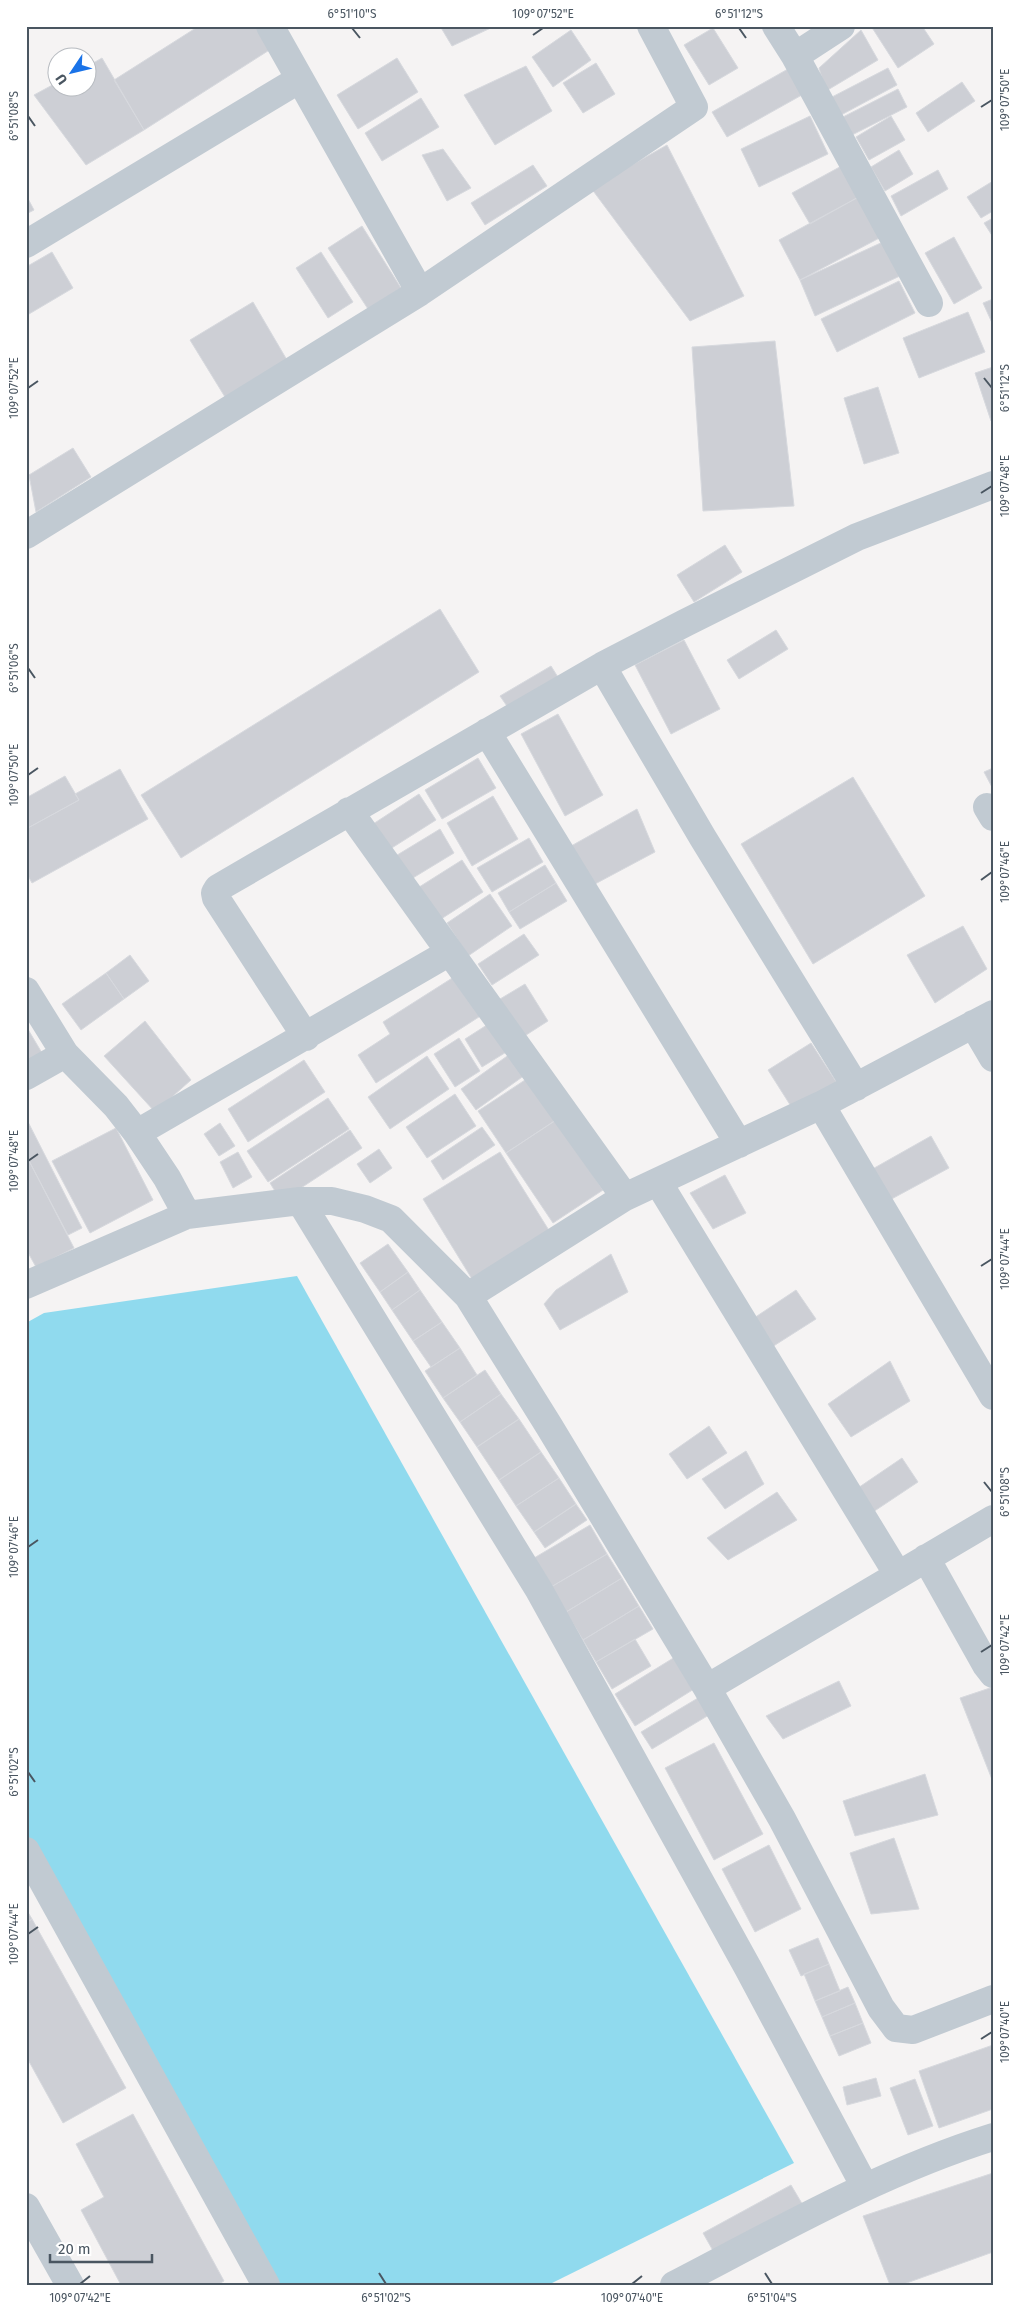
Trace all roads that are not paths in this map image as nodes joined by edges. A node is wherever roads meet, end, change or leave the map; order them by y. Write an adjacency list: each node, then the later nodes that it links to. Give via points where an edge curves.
1 (270, 26): 6 (street)
2 (651, 26): 8 (street, via 694,107)
3 (776, 26): 5 (street)
4 (841, 26): 5 (street)
5 (795, 56): 9 (street)
6 (300, 79): 7 (street); 8 (street)
7 (26, 244)
8 (420, 292): 11 (street)
9 (930, 303)
10 (993, 485): 12 (street, via 857,537)
11 (26, 534)
12 (602, 666): 13 (street); 22 (street)
13 (487, 732): 14 (street); 25 (street)
14 (349, 812): 15 (street); 18 (street, via 218,888 215,893)
15 (450, 952): 18 (street); 27 (street)
16 (26, 991): 19 (street)
17 (983, 1019): 20 (street); 22 (street)
18 (306, 1037): 24 (street)
19 (65, 1054): 21 (street); 24 (street, via 105,1094)
20 (993, 1058)
21 (26, 1076)
22 (856, 1087): 23 (street)
23 (821, 1105): 25 (street); 32 (street)
24 (137, 1133): 29 (street)
25 (739, 1144): 26 (street)
26 (658, 1182): 27 (street); 35 (street)
27 (625, 1197): 31 (street)
28 (300, 1201): 29 (street); 31 (street, via 332,1201 391,1219); 41 (street, via 539,1590)
29 (187, 1214): 30 (street)
30 (26, 1285)
31 (468, 1296): 37 (street)
32 (993, 1396)
33 (993, 1519): 34 (street)
34 (926, 1558): 35 (street); 36 (street)
35 (898, 1575): 37 (street)
36 (993, 1674)
37 (707, 1688): 39 (street, via 782,1819 881,2008 896,2028 913,2030)
38 (26, 1851): 44 (street)
39 (993, 1999)
40 (993, 2137): 41 (street)
41 (865, 2187): 45 (street)
42 (26, 2207): 43 (street)
43 (70, 2285)
44 (266, 2285)
45 (674, 2285)

